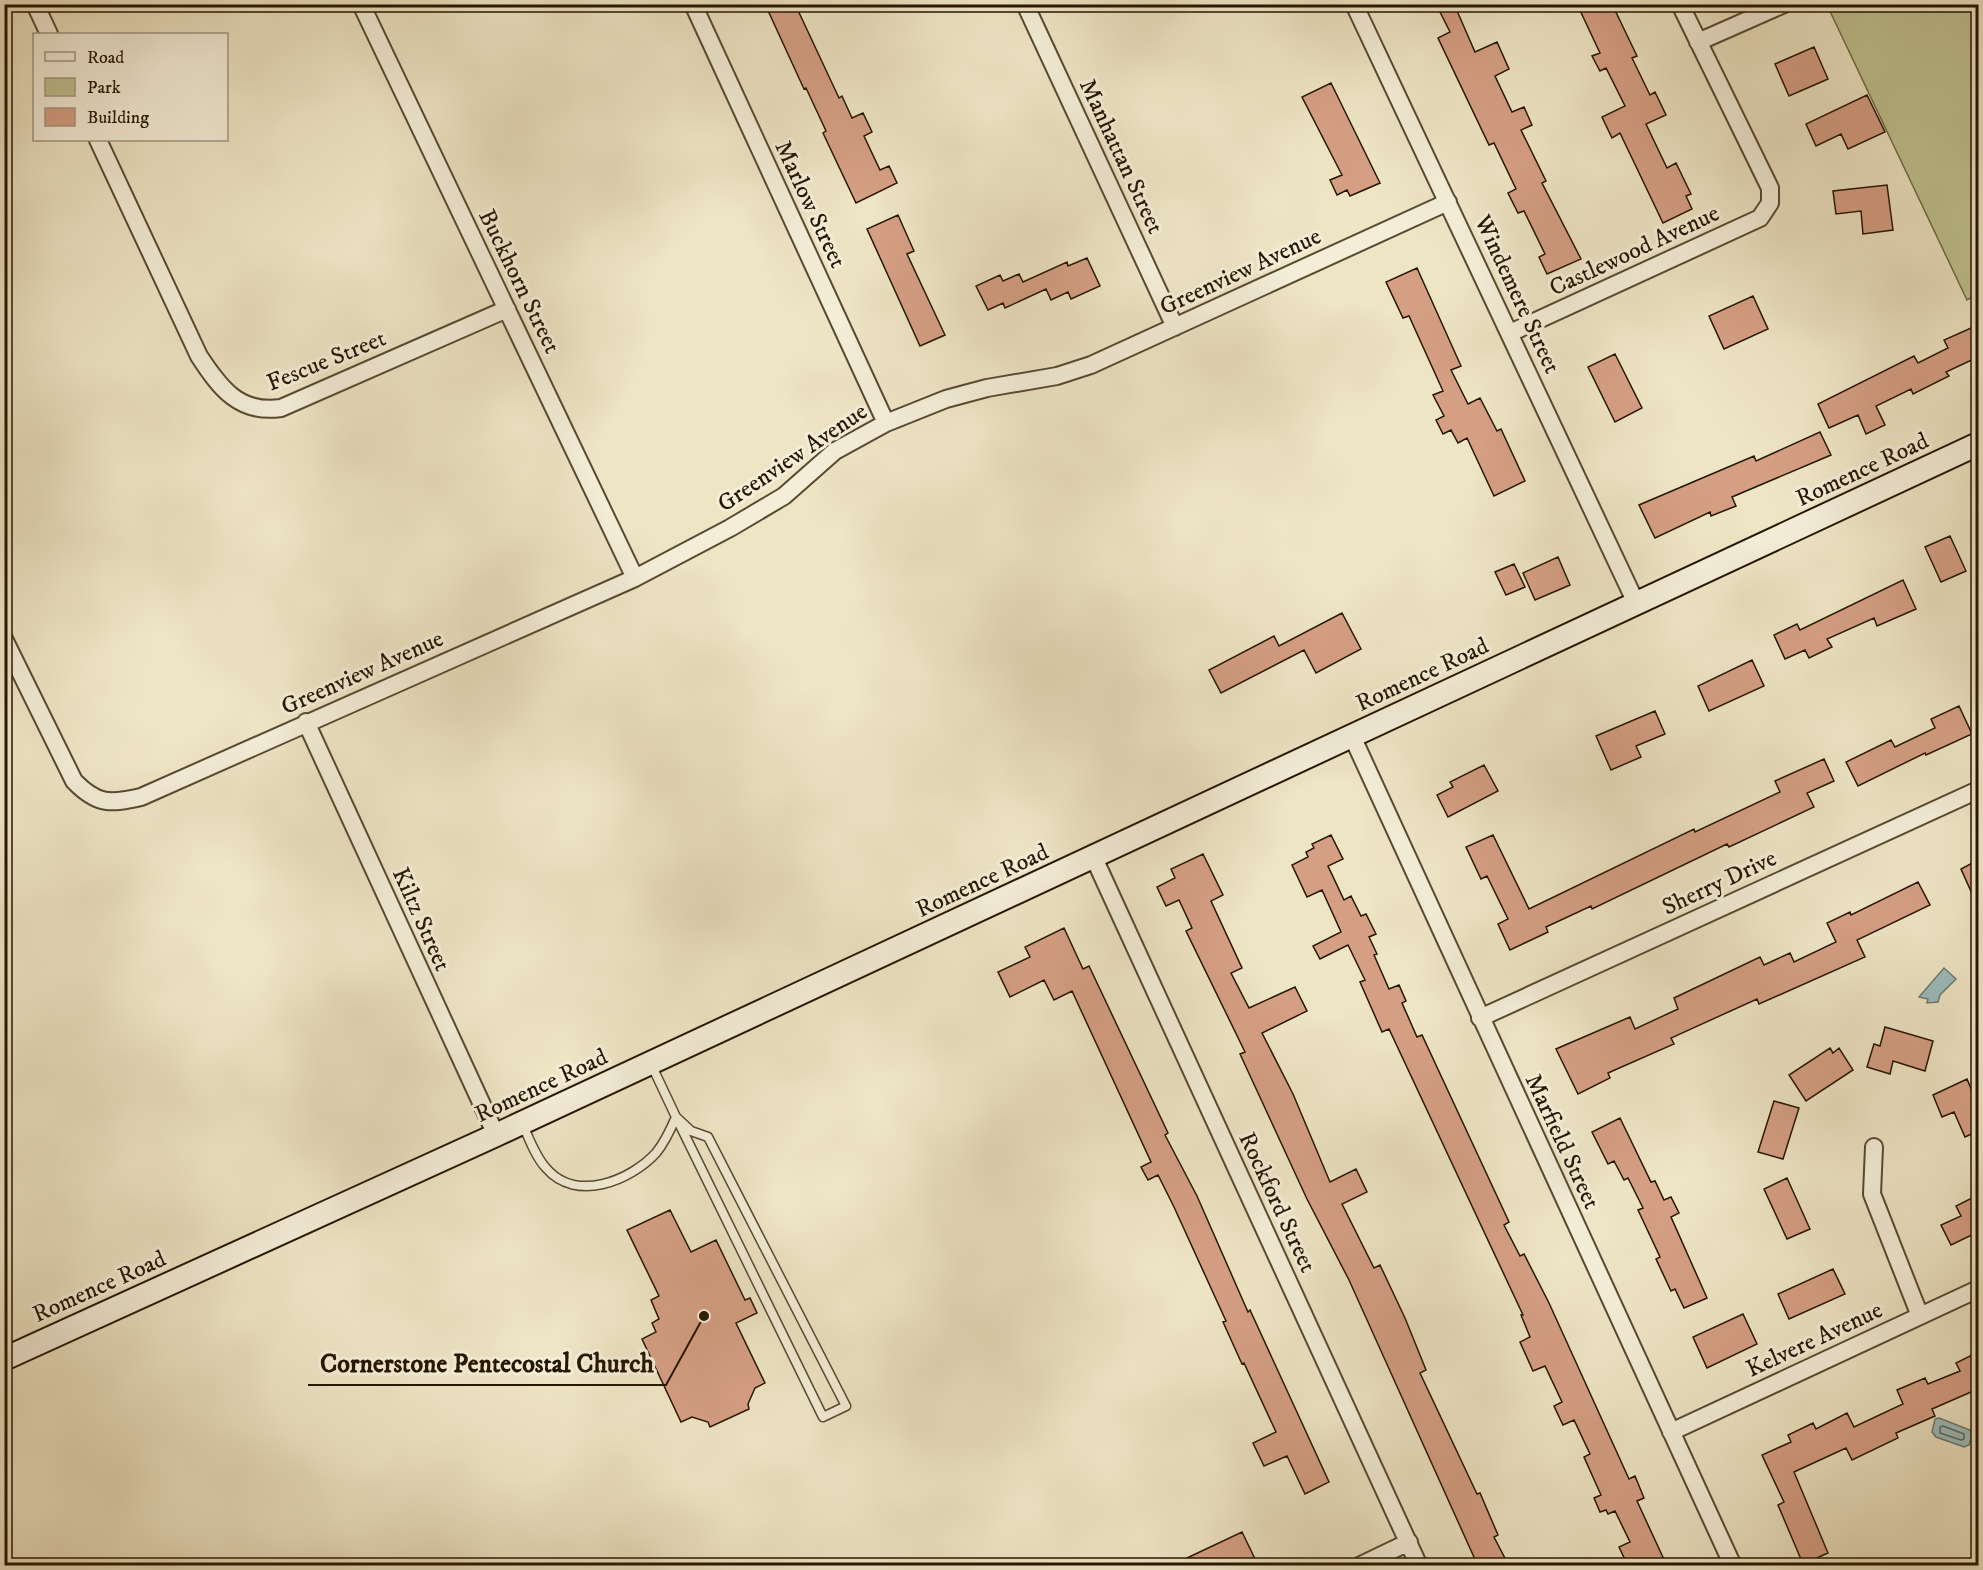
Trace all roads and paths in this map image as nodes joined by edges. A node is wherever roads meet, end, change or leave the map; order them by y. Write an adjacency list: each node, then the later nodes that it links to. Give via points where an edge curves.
1 (35, 4): 8 (street)
2 (361, 4): 12 (street, Buckhorn Street)
3 (693, 4): 15 (street, Marlow Street)
4 (1025, 4): 13 (street, Manhattan Street)
5 (1354, 4): 11 (street, Windemere Street)
6 (1680, 4): 9 (street)
7 (1784, 4): 9 (street)
8 (49, 33)
9 (1698, 42): 14 (street, Castlewood Avenue, via 1770,188 1770,203 1760,218)
10 (98, 141): 12 (street, Fescue Street, via 199,356 213,378 246,405 263,411 281,408)
11 (1448, 202): 13 (street, Greenview Avenue); 14 (street, Windemere Street)
12 (507, 309): 17 (street, Buckhorn Street)
13 (1175, 327): 15 (street, Greenview Avenue, via 1080,369 946,399)
14 (1510, 333): 18 (street, Windemere Street)
15 (886, 423): 17 (street, Greenview Avenue, via 835,451 784,496)
16 (1978, 444): 18 (street, Romence Road)
17 (635, 578): 20 (street, Greenview Avenue)
18 (1637, 605): 21 (street, Romence Road)
19 (4, 639): 20 (street, Greenview Avenue, via 74,781 93,798 105,802 163,790)
20 (306, 722): 28 (street, Kiltz Street)
21 (1352, 736): 23 (street, Romence Road); 24 (street, Marfield Street)
22 (1978, 790): 24 (street, Sherry Drive)
23 (1094, 858): 25 (street, Romence Road); 34 (street, Rockford Street)
24 (1480, 1018): 33 (street, Marfield Street)
25 (651, 1063): 26 (lane); 27 (street, Romence Road)
26 (676, 1117): 26 (lane, via 691,1131 708,1137 846,1406 823,1417); 27 (lane, via 667,1139 640,1168 594,1186 560,1179 546,1168)
27 (522, 1123): 28 (street, Romence Road)
28 (496, 1135): 32 (street, Romence Road)
29 (1874, 1147): 31 (street, via 1872,1194)
30 (1978, 1289): 31 (street, Kelvere Avenue)
31 (1920, 1316): 33 (street, Kelvere Avenue)
32 (4, 1359)
33 (1671, 1432): 37 (street, Marfield Street)
34 (1409, 1542): 35 (street); 36 (street, Rockford Street)
35 (1359, 1566)
36 (1419, 1566)
37 (1732, 1566)

